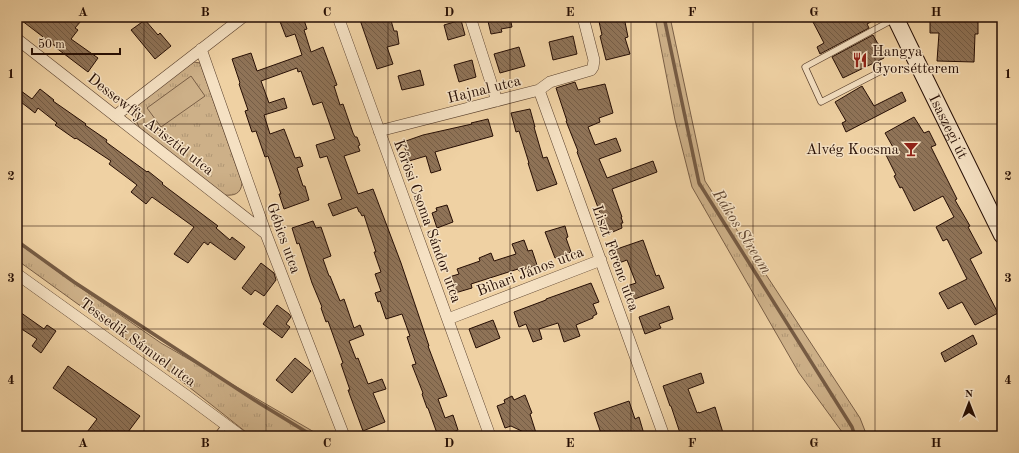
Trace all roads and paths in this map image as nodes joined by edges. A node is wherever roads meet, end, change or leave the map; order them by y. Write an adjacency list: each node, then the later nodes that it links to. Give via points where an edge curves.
1 (243, 17): 7 (street)
2 (338, 17): 12 (street, Kőrösi Csoma Sándor utca)
3 (470, 17): 10 (street)
4 (583, 17): 9 (street, Hajnal utca, via 594,67 550,82)
5 (896, 18): 8 (lane, via 805,67 821,102); 13 (main road, Isaszegi út)
6 (17, 39): 11 (street, Dessewffy Arisztid utca)
7 (201, 49): 11 (street); 14 (street, Gébics utca)
8 (885, 69)
9 (539, 90): 10 (street, Hajnal utca); 16 (street, Liszt Ferenc utca)
10 (497, 101): 12 (street, Hajnal utca)
11 (115, 116): 14 (street, Dessewffy Arisztid utca)
12 (379, 131): 18 (street, Kőrösi Csoma Sándor utca)
13 (997, 215): 15 (main road, Isaszegi út)
14 (266, 234): 22 (street, Gébics utca)
15 (1002, 235)
16 (601, 260): 18 (street, Bihari János utca); 24 (street, Liszt Ferenc utca)
17 (17, 274): 19 (street, Tessedik Sámuel utca)
18 (448, 319): 23 (street, Kőrösi Csoma Sándor utca)
19 (226, 425): 20 (lane); 21 (street, Tessedik Sámuel utca)
20 (217, 436)
21 (240, 436)
22 (344, 436)
23 (490, 436)
24 (664, 436)

